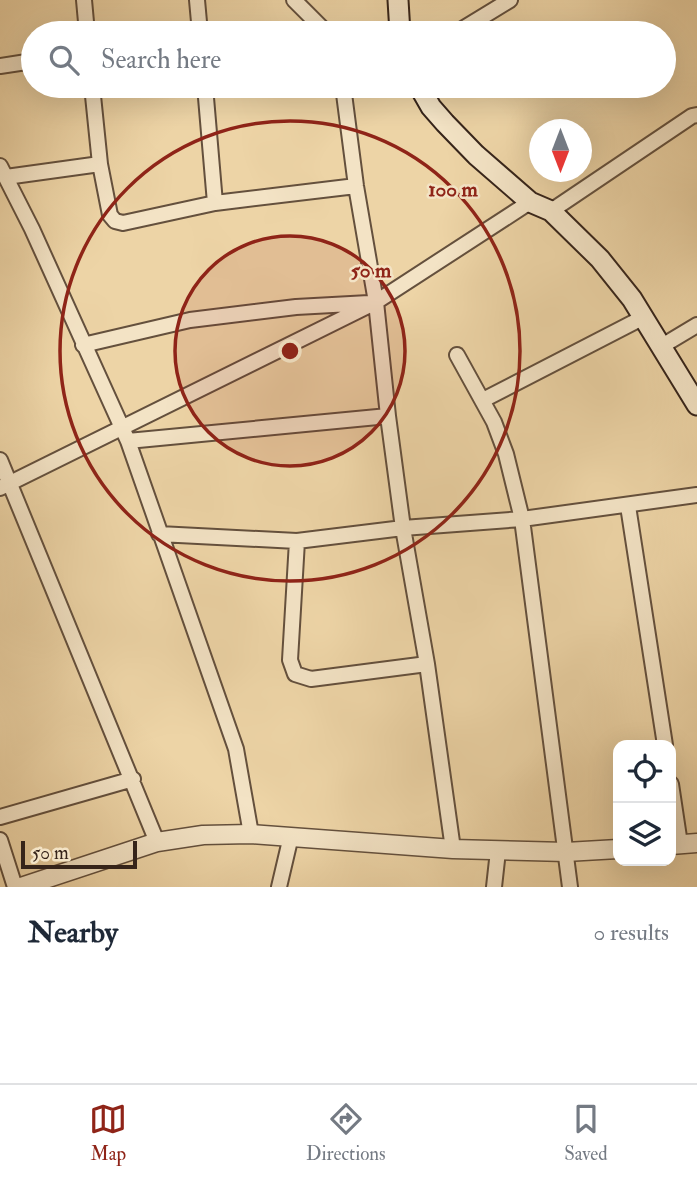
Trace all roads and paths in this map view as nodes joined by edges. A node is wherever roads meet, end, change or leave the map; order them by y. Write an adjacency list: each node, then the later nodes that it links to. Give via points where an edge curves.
1 (84, 0): 6 (street)
2 (197, 0): 7 (street)
3 (294, 0): 8 (street)
4 (398, 0): 9 (main road)
5 (510, 0): 10 (street)
6 (86, 21)
7 (199, 21)
8 (315, 21)
9 (399, 21)
10 (476, 21)
11 (21, 63): 12 (street)
12 (0, 66)
13 (93, 98): 18 (street)
14 (206, 98): 22 (street)
15 (345, 98): 20 (street)
16 (426, 98): 21 (main road, via 444,123)
17 (697, 115): 23 (street)
18 (100, 164): 19 (street); 22 (street, via 110,215 116,221)
19 (3, 171): 27 (street)
20 (356, 186): 22 (street); 24 (street)
21 (530, 202): 23 (main road); 24 (street)
22 (215, 203)
23 (551, 211): 25 (main road, via 600,259)
24 (376, 302): 27 (street, via 190,320); 32 (street); 33 (street)
25 (644, 317): 28 (main road); 30 (street)
26 (697, 325): 28 (street)
27 (83, 345): 33 (street)
28 (662, 346): 31 (main road)
29 (457, 355): 30 (street)
30 (483, 400): 38 (street, via 506,454)
31 (697, 405)
32 (388, 416): 33 (street); 39 (street)
33 (125, 435): 35 (street); 40 (street)
34 (0, 460): 35 (street)
35 (5, 486): 44 (street)
36 (697, 495): 37 (street)
37 (628, 506): 38 (street); 43 (street)
38 (522, 519): 39 (street); 55 (street)
39 (403, 528): 41 (street); 42 (street)
40 (159, 534): 41 (street); 47 (street, via 236,749)
41 (298, 541): 42 (street, via 290,660 295,674 311,678)
42 (427, 664): 52 (street)
43 (664, 740)
44 (133, 779): 46 (street); 50 (street)
45 (675, 803): 51 (street)
46 (0, 817)
47 (251, 834): 48 (street); 50 (street)
48 (291, 836): 52 (street); 58 (street)
49 (0, 840): 56 (street)
50 (157, 842): 57 (street)
51 (683, 844)
52 (453, 849): 54 (street)
53 (613, 849): 55 (street)
54 (498, 851): 55 (street); 59 (street)
55 (566, 852): 60 (street)
56 (15, 887)
57 (21, 887)
58 (279, 887)
59 (494, 887)
60 (570, 887)

